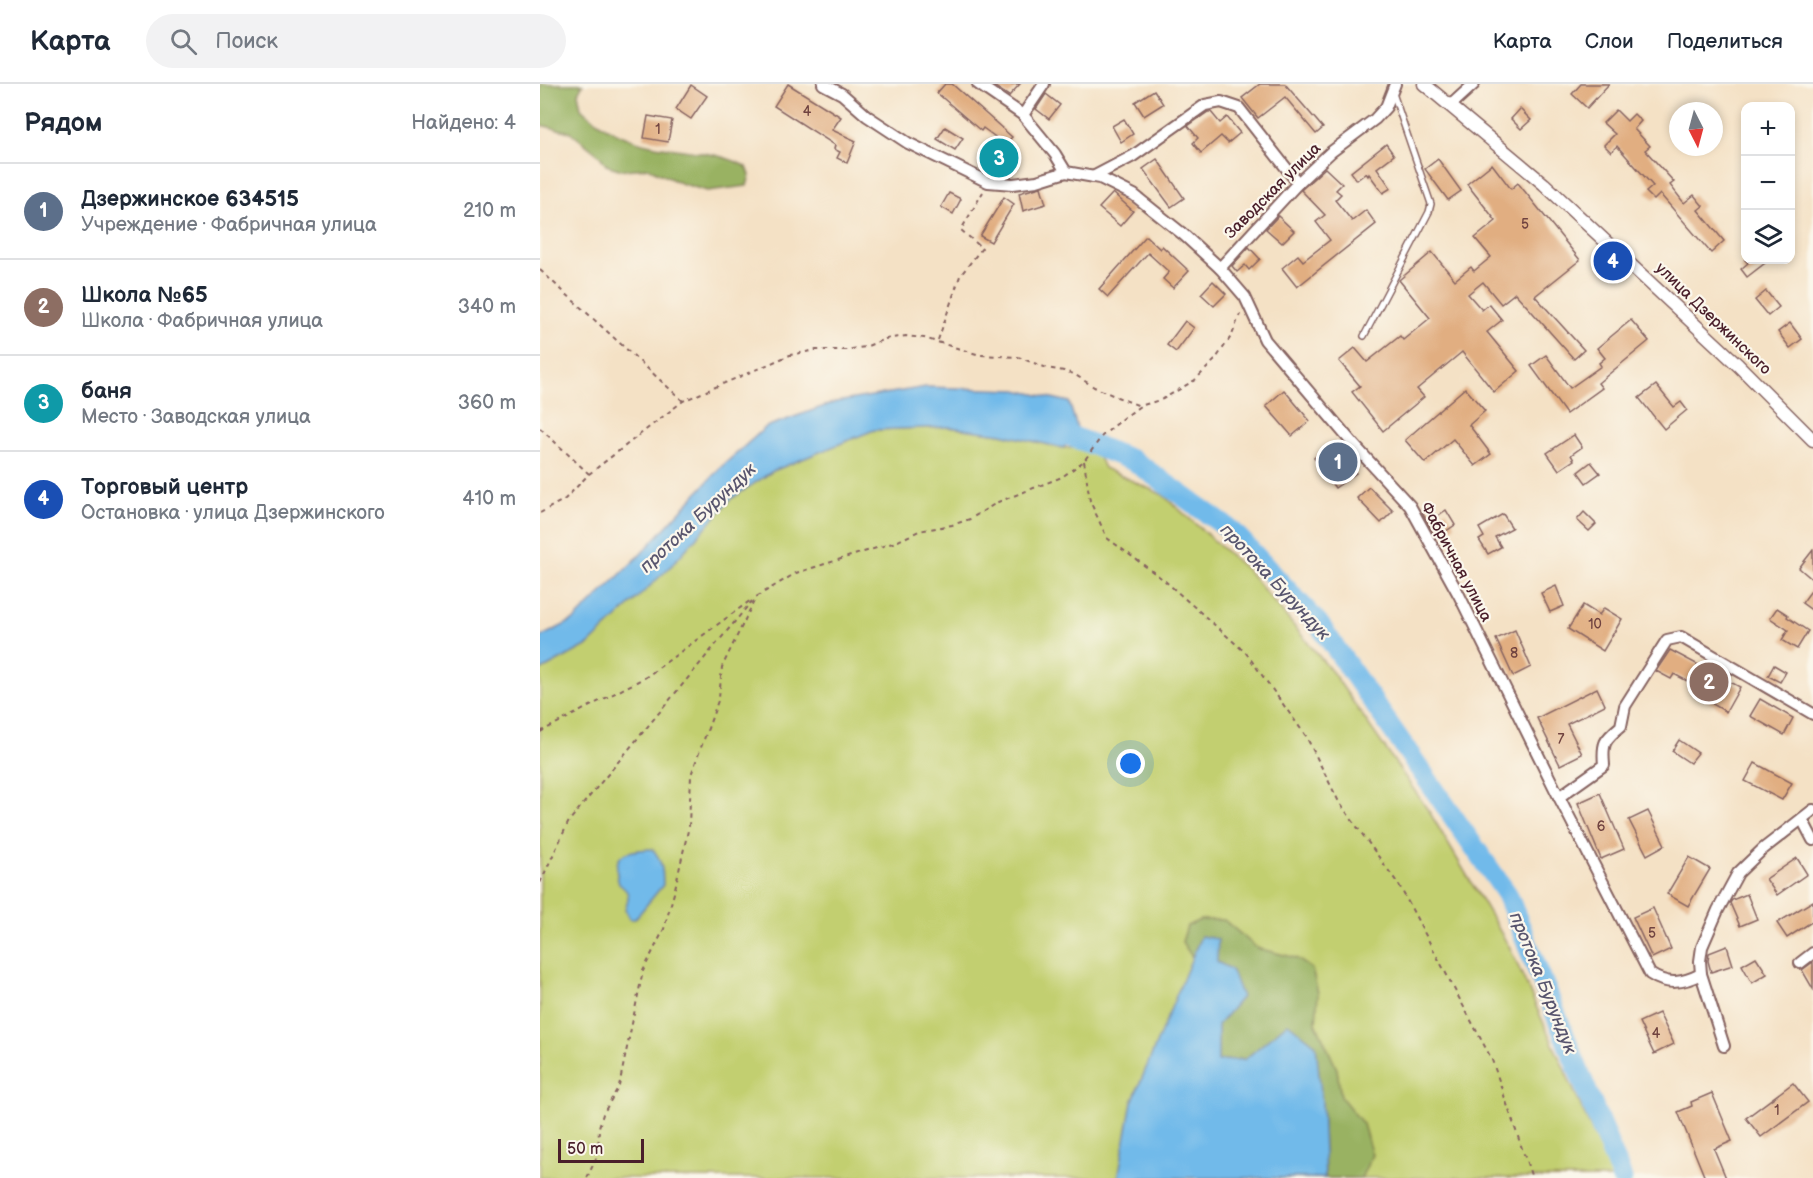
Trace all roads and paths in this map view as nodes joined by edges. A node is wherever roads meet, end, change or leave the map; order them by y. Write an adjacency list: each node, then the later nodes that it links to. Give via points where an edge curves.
1 (823, 84): 8 (street)
2 (850, 84): 8 (street)
3 (978, 84): 10 (street)
4 (1044, 84): 10 (street)
5 (1424, 84): 9 (street, улица Дзержинского)
6 (1474, 84): 9 (street)
7 (1394, 88): 14 (street, Заводская улица, via 1386,107 1375,119); 18 (lane, via 1431,204)
8 (842, 94): 13 (street, via 909,143)
9 (1451, 105): 23 (street, улица Дзержинского, via 1634,267)
10 (1023, 115): 11 (street)
11 (1066, 172): 12 (street); 13 (street, via 1036,181)
12 (1093, 177): 14 (street, via 1133,156 1205,105 1221,102 1239,108); 15 (street, via 1134,195)
13 (988, 182): 19 (path, via 961,230 982,248 960,276)
14 (1298, 183): 15 (street, Заводская улица)
15 (1220, 268): 17 (street)
16 (540, 270): 20 (path)
17 (1245, 297): 21 (path, via 1233,335 1215,360 1195,380 1163,399); 30 (street, Фабричная улица, via 1265,340 1410,506 1459,595)
18 (1364, 336)
19 (938, 340): 20 (path, via 906,336 865,347 790,355); 21 (path, via 980,354 1018,357 1074,374)
20 (683, 401): 25 (path)
21 (1140, 406): 24 (path, via 1102,436)
22 (540, 428): 25 (path)
23 (1813, 440)
24 (1084, 461): 27 (path, via 1062,477 998,502 970,519 919,531 796,573); 40 (path, via 1090,501 1107,538 1164,580 1246,653 1306,736 1339,802 1399,885 1492,1060)
25 (589, 474): 26 (path, via 564,499)
26 (540, 513)
27 (756, 597): 29 (path, via 646,677); 34 (path, via 569,821); 39 (path, via 722,668 720,698 691,775 689,826 674,893 664,929 643,971 619,1086 603,1114 598,1154)
28 (1813, 714): 30 (street, via 1681,637 1667,640 1625,706 1621,726 1602,747 1604,765)
29 (540, 732)
30 (1559, 797): 37 (street, Фабричная улица, via 1650,974 1670,983)
31 (1813, 810): 32 (street)
32 (1802, 819): 33 (street); 37 (street, via 1738,873 1702,947)
33 (1813, 840)
34 (540, 883)
35 (1813, 954): 36 (street)
36 (1800, 963)
37 (1701, 974): 38 (street)
38 (1724, 1046)
39 (587, 1178)
40 (1532, 1178)

